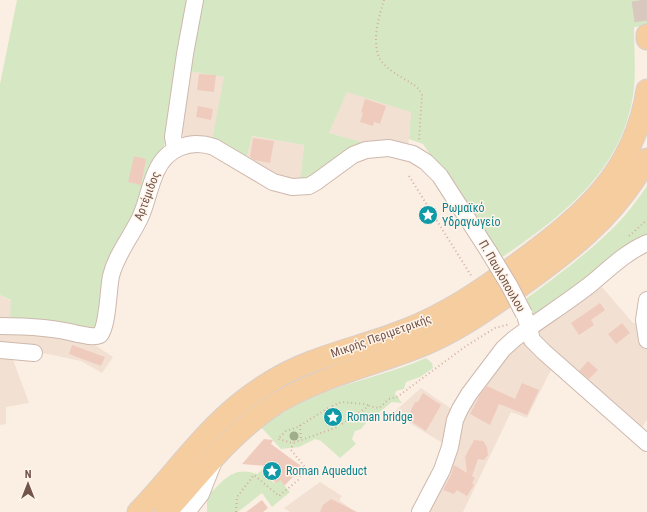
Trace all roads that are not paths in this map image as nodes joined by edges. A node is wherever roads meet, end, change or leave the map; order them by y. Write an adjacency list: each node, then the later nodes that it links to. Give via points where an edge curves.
1 (195, 0): 5 (street, via 184,54 173,137)
2 (647, 35): 3 (main road)
3 (647, 39)
4 (647, 90): 16 (main road, Μικρής Περιμετρικής, via 634,139 619,168 602,191 565,228 480,290 433,318 306,364 246,397 207,432)
5 (175, 148): 9 (street, Π. Παυλόπουλου, bridge, via 188,144 208,145 274,182 292,187 309,186 353,155 366,150 389,148 417,156 436,171 444,182 509,285); 10 (street, Αρτέμιδος, via 158,166 141,216 113,270 105,324 100,335 91,337 38,326)
6 (647, 159): 15 (main road, Μικρής Περιμετρικής, via 631,185 608,213 580,242 533,278 472,320 429,343 319,383 278,402 250,422)
7 (647, 243): 9 (street, via 624,256 571,299)
8 (647, 300): 11 (street, via 644,320)
9 (526, 321): 14 (street, Π. Παυλόπουλου, via 532,340); 19 (street, via 460,409 442,470)
10 (0, 326)
11 (647, 340)
12 (0, 350): 13 (street)
13 (34, 353)
14 (647, 442)
15 (216, 456): 17 (main road, Μικρής Περιμετρικής); 18 (street, via 201,494)
16 (138, 512)
17 (166, 512)
18 (187, 512)
19 (420, 512)

